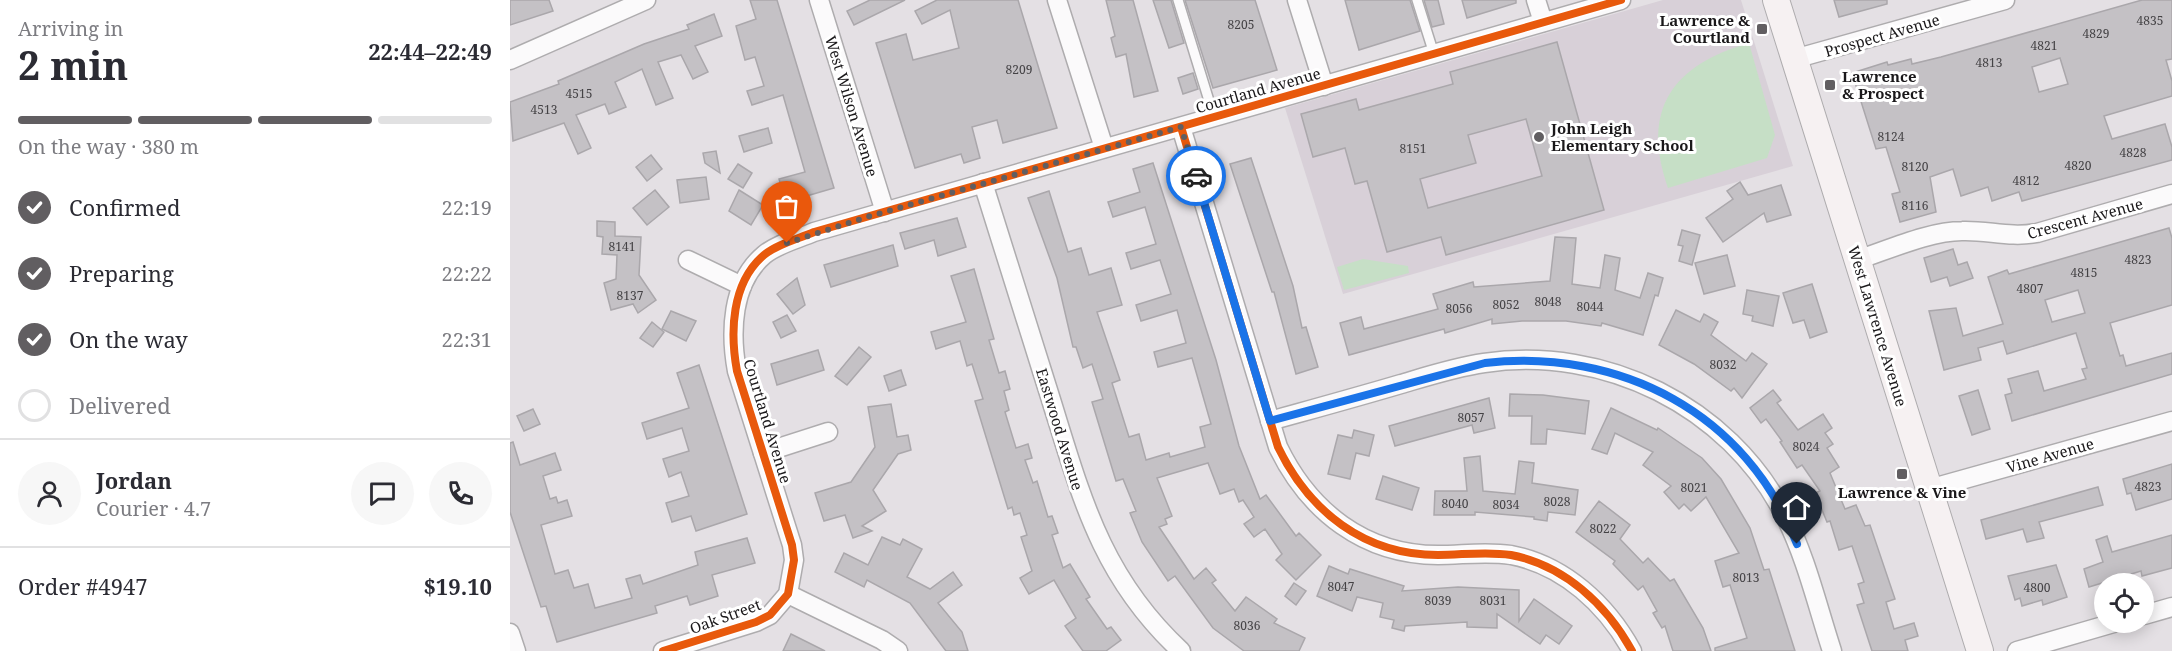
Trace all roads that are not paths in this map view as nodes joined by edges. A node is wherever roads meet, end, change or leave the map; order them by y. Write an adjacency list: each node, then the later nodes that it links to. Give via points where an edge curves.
1 (646, 0): 14 (street)
2 (819, 0): 21 (street, West Wilson Avenue)
3 (1057, 0): 18 (street)
4 (1178, 0): 16 (lane)
5 (1297, 0): 15 (street)
6 (1417, 0): 12 (lane)
7 (1536, 0): 11 (street)
8 (1621, 0): 11 (street, Courtland Avenue)
9 (1776, 0): 13 (main road, West Lawrence Avenue)
10 (2005, 0): 13 (street, Prospect Avenue)
11 (1543, 22): 12 (street, Courtland Avenue)
12 (1434, 54): 15 (street, Courtland Avenue)
13 (1794, 59): 23 (main road, West Lawrence Avenue)
14 (510, 60)
15 (1324, 86): 16 (street, Courtland Avenue)
16 (1214, 117): 17 (street, Courtland Avenue)
17 (1181, 127): 18 (street, Courtland Avenue); 25 (street)
18 (1104, 148): 19 (street, Courtland Avenue)
19 (983, 183): 21 (street, Courtland Avenue); 39 (street, Eastwood Avenue, via 1092,528 1126,589)
20 (2172, 194): 23 (street, Crescent Avenue, via 2037,233 2017,236 1946,232)
21 (885, 212): 24 (street, Courtland Avenue, via 814,232 764,255)
22 (688, 260): 24 (street)
23 (1857, 260): 29 (main road, West Lawrence Avenue)
24 (742, 286): 28 (street, Courtland Avenue, via 733,324 733,346 737,372)
25 (1270, 421): 40 (street, via 1278,447 1299,484 1347,530 1369,542 1402,551 1511,555 1543,565 1591,597 1614,621); 41 (street, via 1463,367 1510,360 1581,365 1651,387 1684,405 1726,437 1771,491 1795,539)
26 (2172, 421): 29 (street, Vine Avenue)
27 (828, 432): 28 (street, Courtland Avenue)
28 (763, 453): 30 (street, Courtland Avenue, via 792,545 793,577)
29 (1929, 489): 42 (main road, West Lawrence Avenue)
30 (788, 594): 35 (street, Oak Street, via 775,610 756,622); 38 (street)
31 (2172, 607): 32 (street)
32 (2154, 612)
33 (2094, 629): 43 (street)
34 (510, 633): 36 (street)
35 (682, 648): 37 (street, Oak Street)
36 (516, 651)
37 (663, 651)
38 (897, 651)
39 (1181, 651)
40 (1632, 651)
41 (1832, 651)
42 (1980, 651)
43 (2017, 651)

